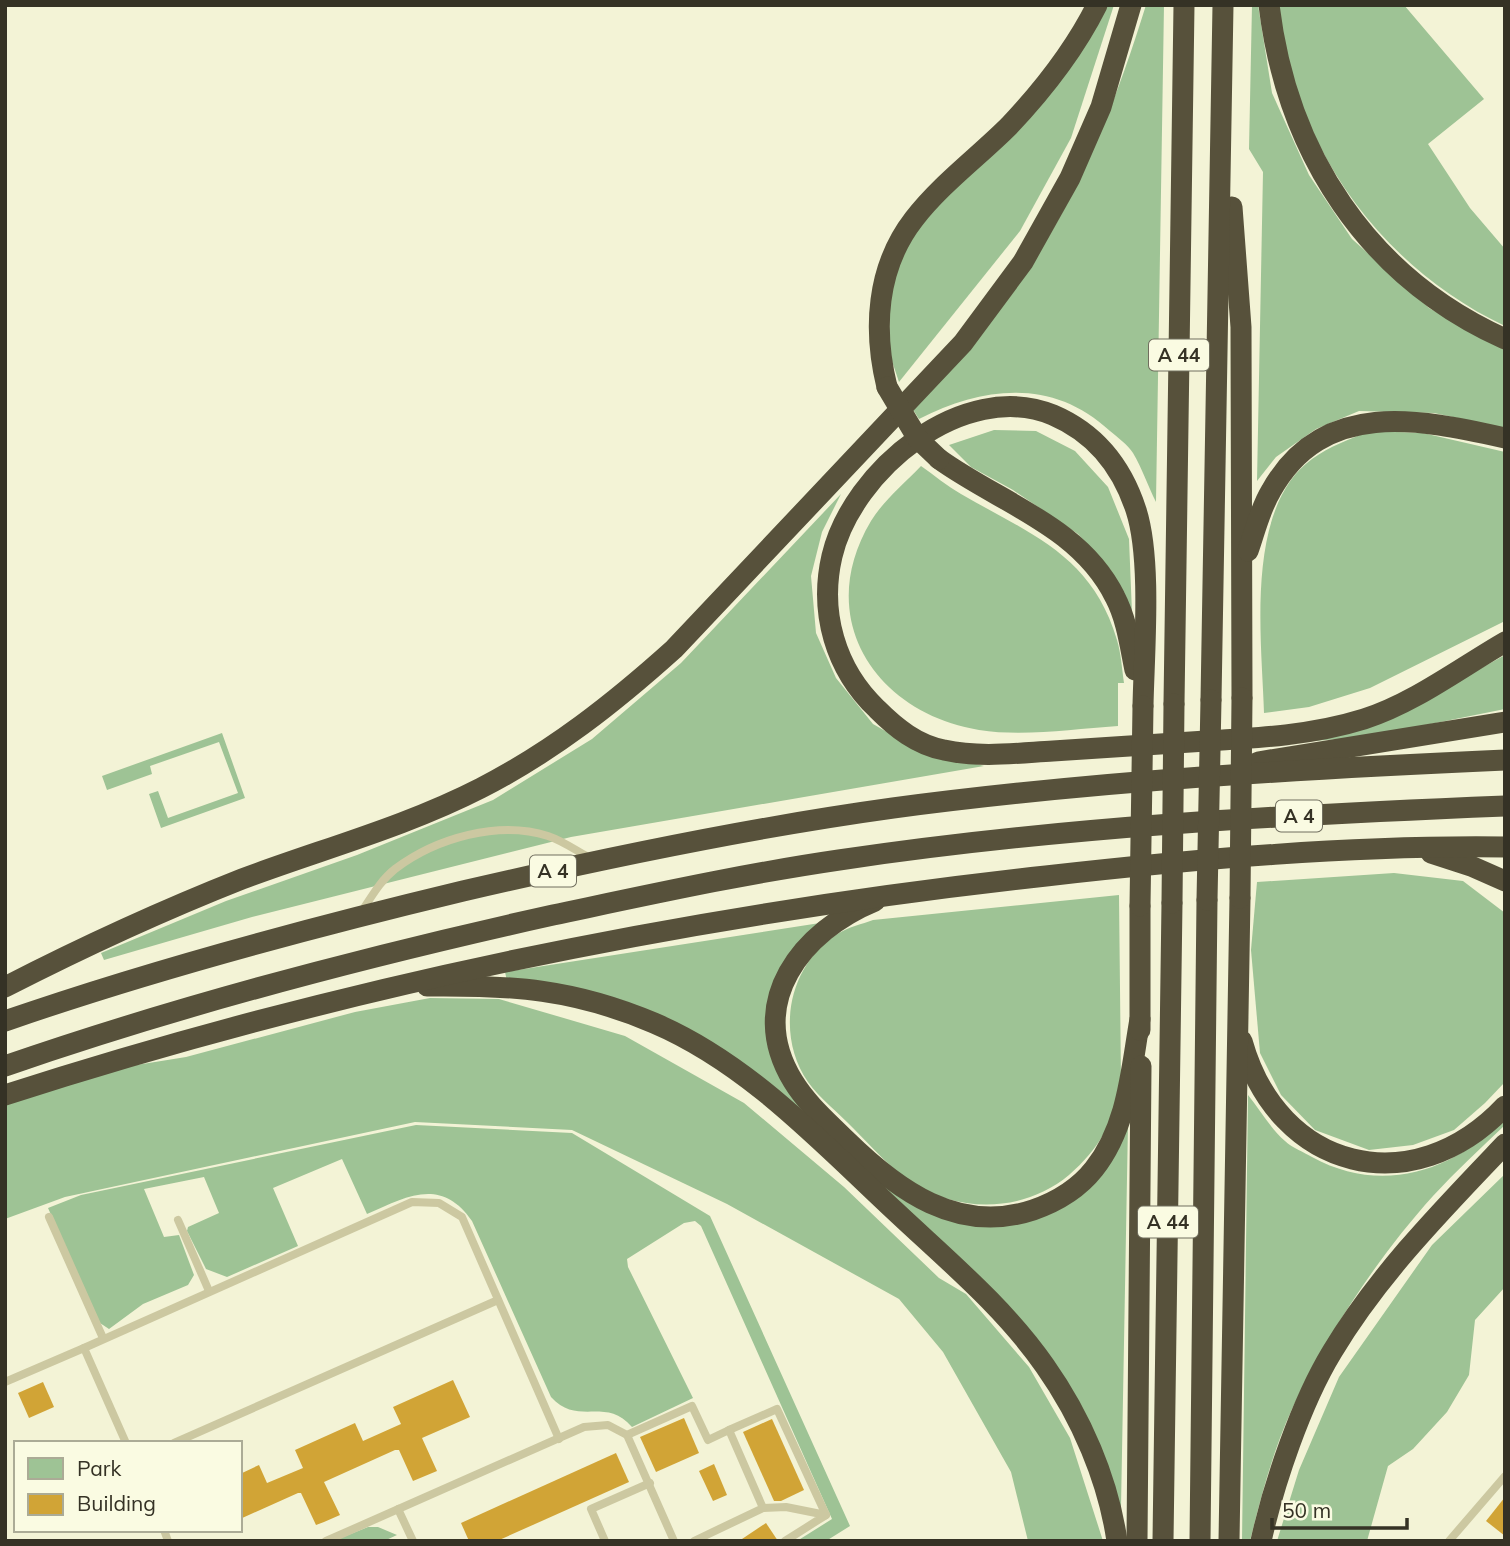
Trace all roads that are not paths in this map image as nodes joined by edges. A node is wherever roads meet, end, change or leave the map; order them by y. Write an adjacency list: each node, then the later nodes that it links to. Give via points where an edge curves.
1 (1097, 5): 11 (highway, bridge, via 1072,51 1044,87 913,220 890,261 880,295 880,357 887,387 918,439 966,478 1065,537 1102,575 1121,611)
2 (1131, 5): 22 (highway, via 1101,107 1070,178 1016,272 963,343 674,649 628,691 549,750 480,789 405,822 254,875 110,933)
3 (1184, 5): 56 (highway, A 44, bridge)
4 (1223, 5): 6 (highway, A 44)
5 (1269, 5): 7 (highway, via 1285,92 1303,138 1340,207 1383,256 1432,297)
6 (1223, 45): 9 (highway, via 1233,90); 57 (highway, A 44, bridge)
7 (1505, 339)
8 (1505, 438): 9 (highway, via 1406,420 1368,422 1333,433 1307,448 1277,479)
9 (1243, 566): 26 (highway, bridge)
10 (1505, 642): 11 (highway, via 1399,704 1337,726 1280,736 1000,754 944,750 904,734 856,688 845,669 830,627 827,599 832,554 850,512 907,446 960,415 1022,407 1078,427 1111,461 1137,512 1143,564)
11 (1143, 706): 24 (highway, bridge)
12 (1505, 722): 14 (highway)
13 (1505, 760): 14 (highway, A 4)
14 (1115, 784): 18 (highway, A 4, via 817,820)
15 (1505, 806): 27 (highway, A 4, via 1094,830 839,860 387,954 98,1034)
16 (1505, 847): 17 (highway)
17 (1416, 848): 19 (highway); 20 (highway, via 1132,867)
18 (596, 862): 21 (highway, A 4); 21 (lane, via 556,839 531,832 505,829 473,835 435,847 396,869 379,884)
19 (1505, 881)
20 (895, 892): 23 (highway, via 668,928); 24 (highway, via 830,925 801,951 781,990 779,1038 792,1079 806,1100 874,1165 925,1202 973,1217 1007,1216 1044,1206 1080,1184 1105,1154 1124,1111)
21 (357, 918): 25 (highway, A 4, via 173,968)
22 (5, 987)
23 (387, 987): 28 (highway, via 102,1063); 54 (highway, via 504,986 592,1000 678,1034 750,1081 1011,1322 1079,1422 1102,1481)
24 (1140, 1019): 55 (highway)
25 (5, 1021)
26 (1237, 1022): 29 (highway, via 1246,1056 1269,1104 1294,1130 1326,1150 1374,1162 1413,1161 1443,1153 1468,1139); 58 (highway)
27 (5, 1066)
28 (5, 1095)
29 (1505, 1106)
30 (1505, 1144): 59 (highway, via 1378,1285 1331,1353 1282,1468)
31 (49, 1217): 35 (lane)
32 (178, 1220): 33 (lane)
33 (209, 1291): 34 (lane, via 412,1202 426,1200 462,1217); 35 (lane)
34 (498, 1300): 40 (lane); 42 (lane)
35 (103, 1338): 36 (lane)
36 (84, 1348): 37 (lane); 41 (lane)
37 (5, 1382)
38 (729, 1430): 39 (lane, via 708,1440 692,1406); 45 (lane); 47 (lane, via 776,1409)
39 (627, 1436): 40 (lane, via 596,1424); 44 (lane)
40 (559, 1439): 46 (lane)
41 (125, 1441)
42 (179, 1441)
43 (1505, 1476): 60 (lane)
44 (650, 1483): 50 (lane, via 591,1509); 51 (lane)
45 (763, 1508): 47 (lane, via 786,1507); 52 (lane)
46 (398, 1509): 48 (lane); 49 (lane)
47 (825, 1515): 53 (lane)
48 (326, 1541)
49 (413, 1541)
50 (605, 1541)
51 (674, 1541)
52 (694, 1541)
53 (785, 1541)
54 (1117, 1541)
55 (1137, 1541)
56 (1163, 1541)
57 (1200, 1541)
58 (1229, 1541)
59 (1261, 1541)
60 (1449, 1541)

